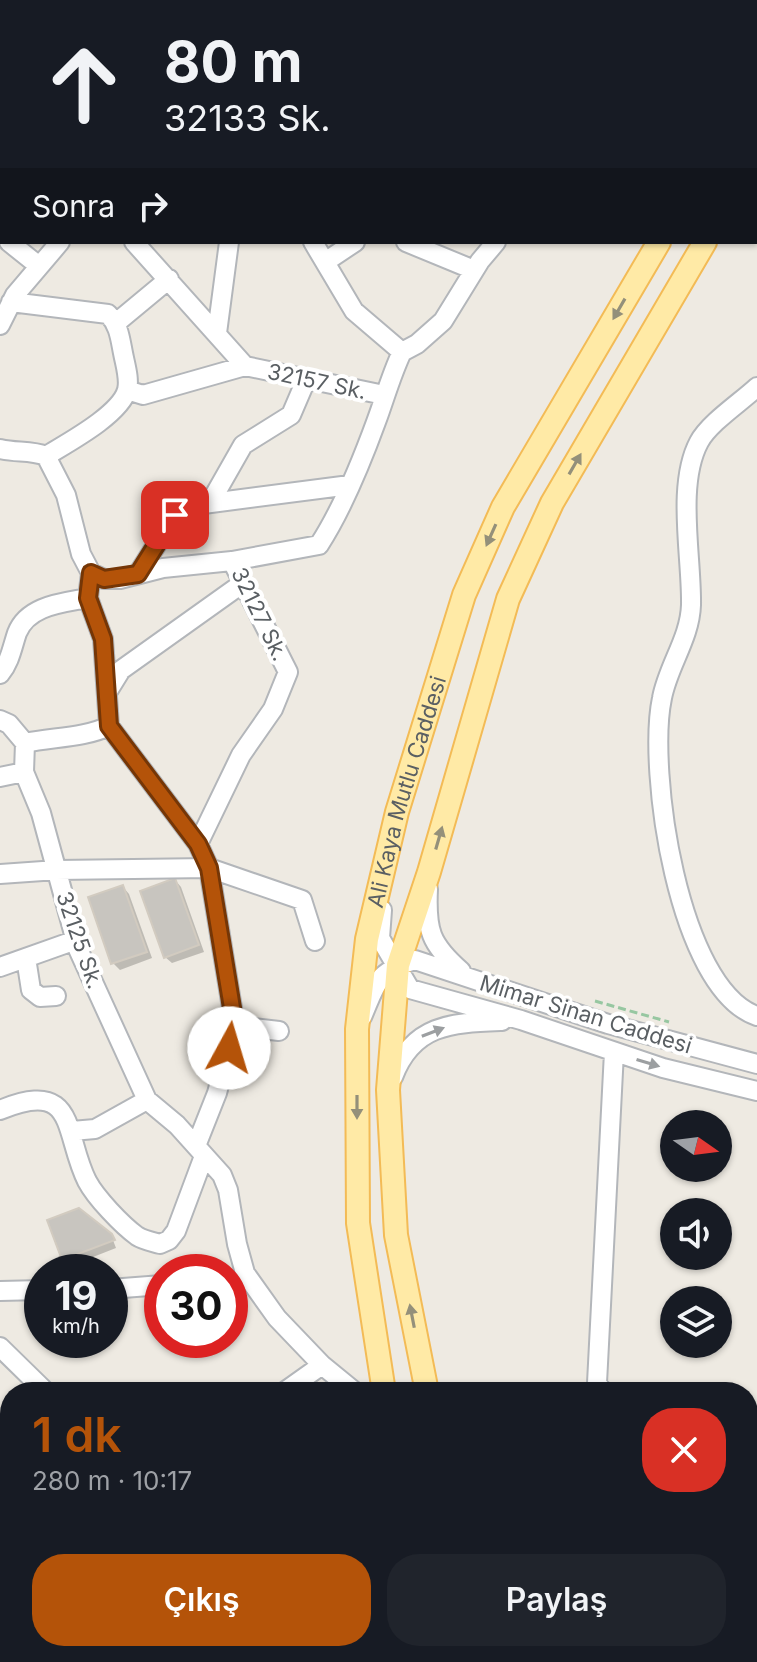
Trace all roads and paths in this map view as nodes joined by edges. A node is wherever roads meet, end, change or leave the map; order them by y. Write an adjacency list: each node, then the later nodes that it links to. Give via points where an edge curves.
1 (12, 244): 12 (street)
2 (58, 244): 12 (street)
3 (136, 244): 14 (street, 32157 Sk.)
4 (229, 244): 18 (street)
5 (314, 244): 11 (street)
6 (352, 244): 11 (street)
7 (411, 244): 13 (street)
8 (494, 244): 13 (street)
9 (658, 244): 42 (main road, Ali Kaya Mutlu Caddesi, one-way to 42, via 503,507 469,583)
10 (704, 244): 45 (main road, Ali Kaya Mutlu Caddesi, one-way to 10, via 508,599 552,503)
11 (325, 262): 19 (street, via 354,311)
12 (39, 266): 15 (street)
13 (474, 270): 19 (street, via 443,321)
14 (169, 279): 16 (street); 18 (street, 32157 Sk.)
15 (11, 302): 16 (street, via 108,314); 17 (street)
16 (116, 323): 23 (street)
17 (0, 325)
18 (217, 333): 20 (street, 32157 Sk.)
19 (402, 352): 24 (street, 32127 Sk.)
20 (245, 366): 21 (street, 32157 Sk.); 23 (street, via 143,395)
21 (306, 380): 24 (street, 32157 Sk.); 28 (street, via 291,415 243,445)
22 (757, 387): 55 (street, via 700,440 692,464 691,608 662,697 660,731 662,800 677,890 699,952 722,987)
23 (127, 390): 26 (street, via 94,425)
24 (384, 395): 27 (street, 32127 Sk.)
25 (0, 449): 26 (street)
26 (46, 456): 30 (street, via 66,495)
27 (350, 485): 28 (street); 29 (street, 32127 Sk., via 319,545)
28 (210, 503): 31 (street, via 188,506 175,515)
29 (232, 561): 31 (street); 32 (street, 32127 Sk.)
30 (91, 573): 31 (street, via 104,579); 33 (street)
31 (138, 574)
32 (243, 583): 35 (street, via 121,670); 41 (street, 32127 Sk., via 288,672)
33 (88, 598): 34 (street, via 39,608 19,629); 35 (street, via 103,639)
34 (0, 674)
35 (108, 691): 37 (street)
36 (0, 720): 38 (street)
37 (109, 726): 38 (street); 41 (street)
38 (25, 743): 39 (street, 32125 Sk.)
39 (24, 772): 40 (street); 44 (street, 32125 Sk.)
40 (0, 777)
41 (198, 844): 43 (street)
42 (385, 860): 50 (street, Mimar Sinan Caddesi, via 380,938); 59 (main road, Ali Kaya Mutlu Caddesi, via 367,939)
43 (209, 868): 44 (street); 48 (street, via 302,900); 57 (street)
44 (57, 870): 46 (street); 47 (street, 32125 Sk.)
45 (429, 872): 50 (main road, Ali Kaya Mutlu Caddesi); 52 (street, via 427,922 441,953)
46 (0, 874)
47 (76, 940): 49 (street); 65 (street, 32125 Sk.)
48 (315, 941)
49 (26, 958): 51 (street); 53 (street, via 31,990 40,997)
50 (406, 963): 52 (street, Mimar Sinan Caddesi); 56 (street, Mimar Sinan Caddesi, via 410,989); 59 (street, via 380,977); 63 (main road, Ali Kaya Mutlu Caddesi)
51 (0, 967)
52 (470, 978): 62 (street, Mimar Sinan Caddesi, via 608,1024)
53 (56, 996)
54 (592, 1000): 58 (path)
55 (757, 1016)
56 (521, 1020): 61 (street, Mimar Sinan Caddesi); 63 (street, one-way to 56, via 401,1056 430,1031)
57 (235, 1026): 60 (street); 68 (street)
58 (682, 1026)
59 (357, 1029): 78 (main road, Ali Kaya Mutlu Caddesi, one-way to 78, via 358,1223)
60 (279, 1031)
61 (614, 1052): 64 (street, Mimar Sinan Caddesi, one-way to 64); 80 (street)
62 (757, 1064)
63 (388, 1090): 79 (main road, Ali Kaya Mutlu Caddesi, one-way to 63, via 396,1235)
64 (757, 1091)
65 (147, 1100): 67 (street, via 95,1129); 68 (street, 32125 Sk.)
66 (0, 1110): 67 (street, via 39,1099 59,1108)
67 (72, 1131): 68 (street, via 95,1194 139,1238 160,1244 176,1231)
68 (200, 1151): 69 (street, via 228,1190)
69 (237, 1254)
70 (248, 1286): 74 (street)
71 (24, 1290): 72 (street)
72 (0, 1291)
73 (0, 1347): 75 (street)
74 (322, 1365): 76 (street); 77 (street)
75 (36, 1382)
76 (298, 1382)
77 (343, 1382)
78 (376, 1382)
79 (425, 1382)
80 (597, 1382)

